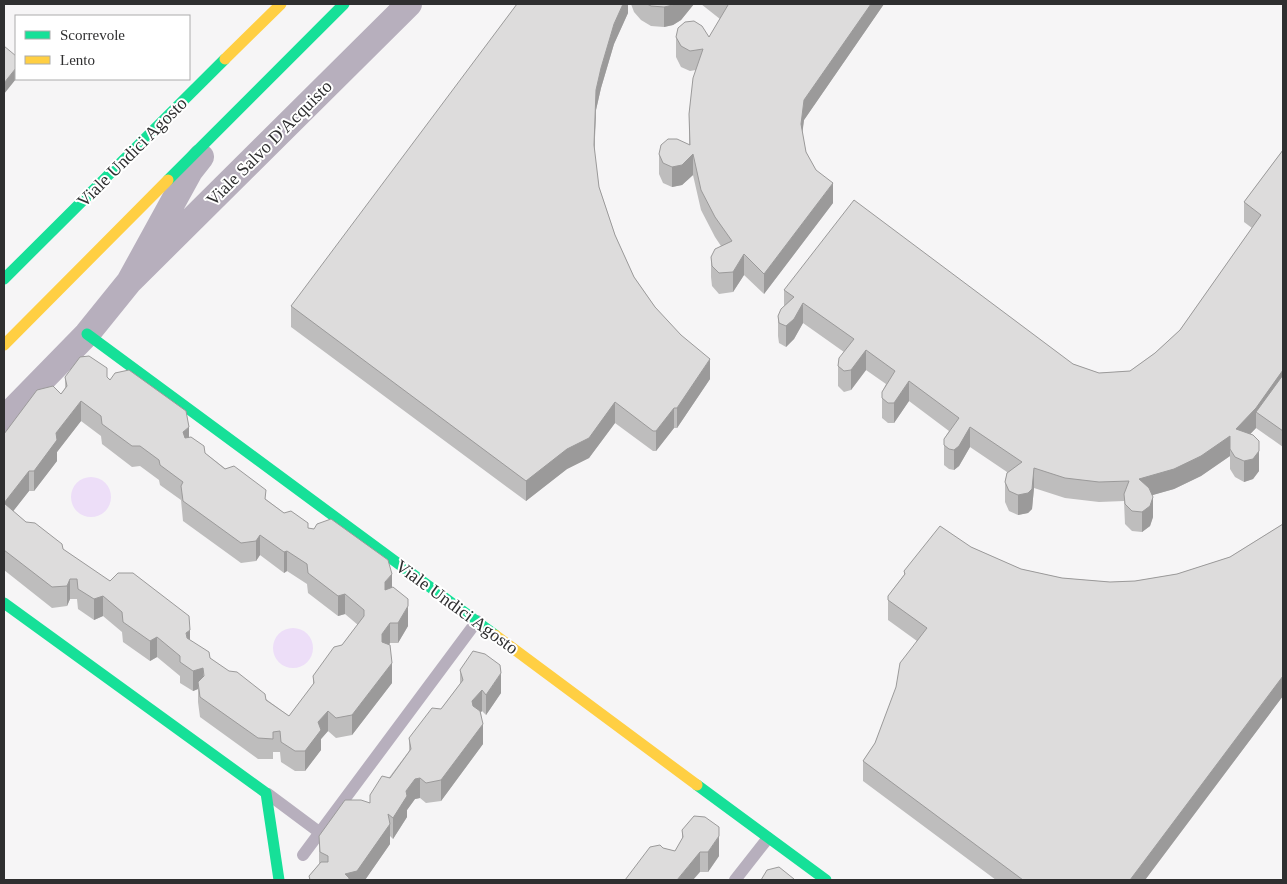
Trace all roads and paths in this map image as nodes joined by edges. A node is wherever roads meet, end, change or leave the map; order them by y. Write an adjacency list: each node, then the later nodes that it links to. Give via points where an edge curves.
1 (281, 4): 5 (street, Viale Undici Agosto)
2 (344, 4): 4 (street)
3 (409, 4): 6 (street, Viale Salvo D'Acquisto)
4 (228, 120): 6 (street, via 190,171); 8 (street)
5 (4, 279)
6 (129, 282): 7 (street)
7 (87, 334): 9 (street); 11 (street, Viale Undici Agosto)
8 (4, 344)
9 (4, 419)
10 (4, 603): 12 (street)
11 (477, 621): 13 (lane); 14 (street, Viale Undici Agosto)
12 (266, 793): 13 (lane); 16 (street)
13 (319, 832): 15 (lane)
14 (768, 838): 17 (lane); 18 (street, Viale Undici Agosto)
15 (303, 855)
16 (279, 880)
17 (735, 880)
18 (826, 880)

